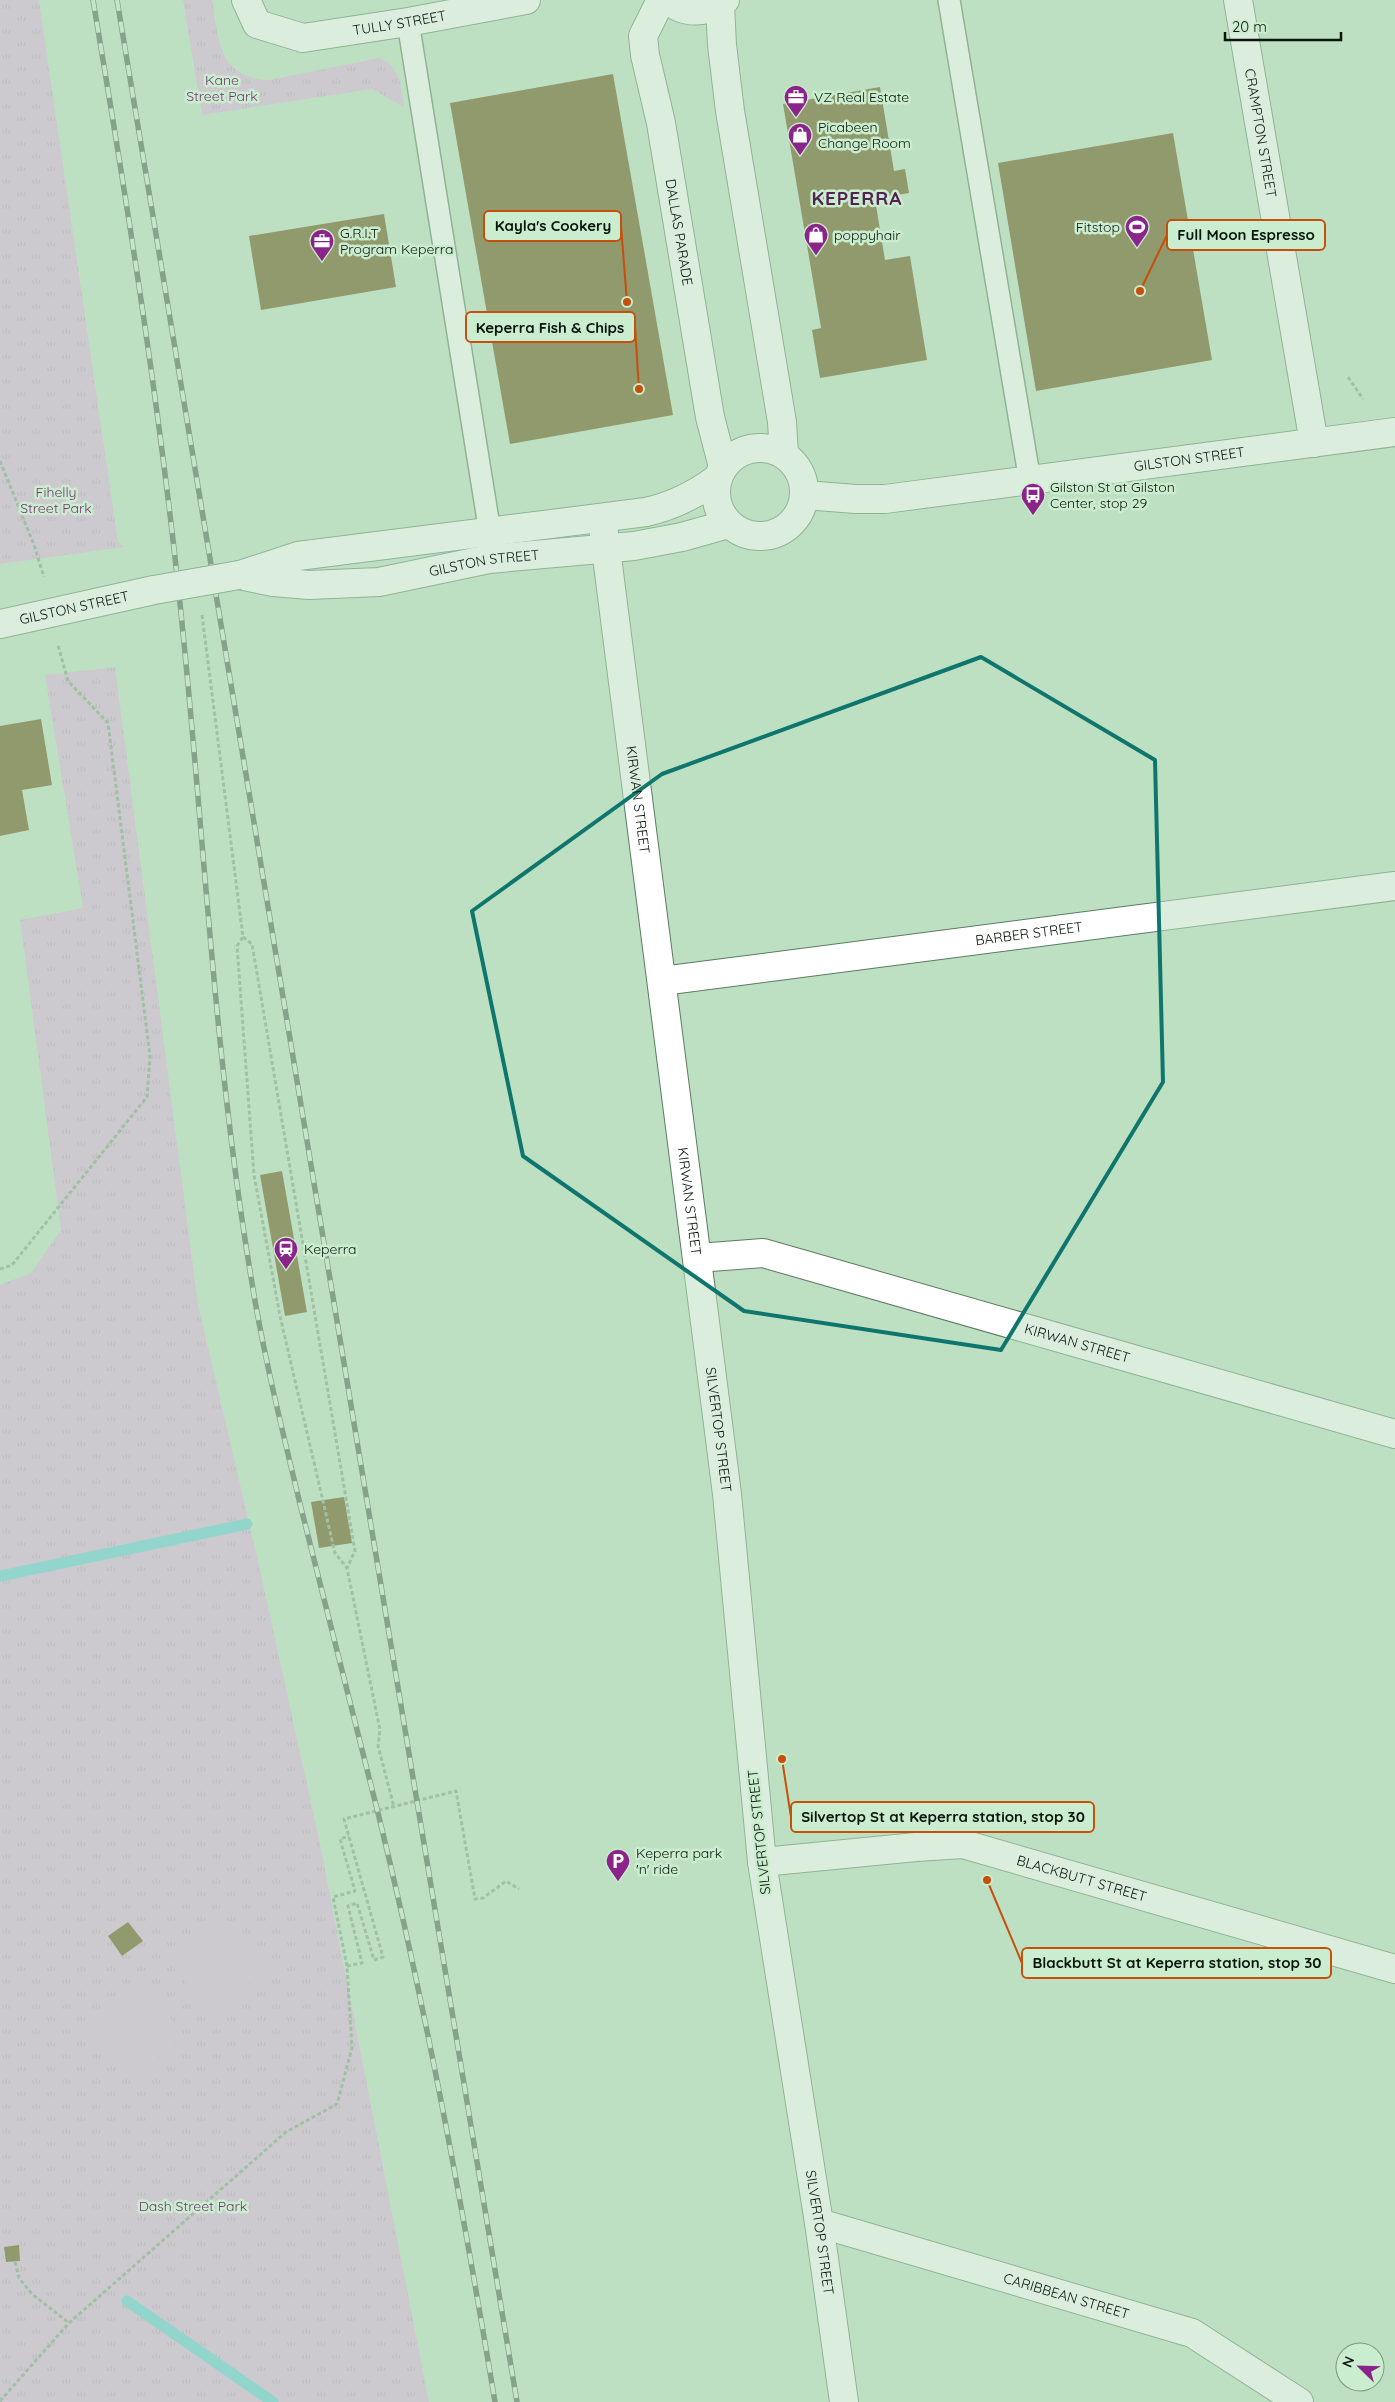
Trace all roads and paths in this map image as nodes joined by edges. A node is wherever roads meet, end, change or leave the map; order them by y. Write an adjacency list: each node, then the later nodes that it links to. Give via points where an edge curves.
1 (246, 0): 8 (street, TULLY STREET, via 257,24 303,38)
2 (526, 0): 8 (street, TULLY STREET)
3 (660, 0): 15 (street, DALLAS PARADE, via 643,36 645,55 661,124)
4 (669, 0): 7 (street, via 683,8 696,10 708,10)
5 (950, 0): 16 (lane)
6 (1238, 0): 12 (street, CRAMPTON STREET)
7 (723, 2): 13 (street, via 722,48 730,111 781,413)
8 (408, 22): 20 (lane)
9 (1348, 377): 10 (path)
10 (1363, 399)
11 (1395, 432): 12 (street, GILSTON STREET)
12 (1314, 443): 16 (street, GILSTON STREET)
13 (784, 454): 15 (street, via 757,447 744,450 732,457); 17 (street, via 800,471)
14 (0, 461): 24 (path)
15 (720, 473): 18 (street, GILSTON STREET, via 701,491 663,508); 19 (street, via 715,489 716,501)
16 (1030, 481): 17 (street, GILSTON STREET, via 885,499)
17 (804, 495): 19 (street, via 801,509 793,521 769,536 754,537)
18 (602, 518): 20 (street, GILSTON STREET); 21 (street, KIRWAN STREET)
19 (728, 524): 21 (street, GILSTON STREET, via 682,537)
20 (490, 532): 22 (lane); 23 (street, GILSTON STREET, via 298,556)
21 (606, 549): 22 (street, GILSTON STREET); 30 (street, KIRWAN STREET)
22 (494, 559): 23 (street, GILSTON STREET, via 379,582 344,585 273,582)
23 (239, 575): 26 (street, GILSTON STREET, bridge)
24 (44, 577)
25 (202, 614): 29 (path)
26 (0, 624)
27 (56, 638): 32 (path, via 68,682 108,723 150,1056 147,1097 12,1265)
28 (1395, 886): 30 (street, BARBER STREET)
29 (243, 937): 34 (path, via 252,944 355,1551); 34 (path, via 237,946 254,1176 280,1316 330,1534 335,1553)
30 (662, 981): 31 (street, KIRWAN STREET)
31 (698, 1258): 33 (street, KIRWAN STREET, via 763,1253); 37 (street, SILVERTOP STREET, via 727,1494)
32 (0, 1269)
33 (1395, 1434)
34 (347, 1568): 35 (path, via 380,1730 378,1746)
35 (394, 1807): 36 (path, via 344,1819); 38 (path, via 456,1791 475,1899 483,1898 506,1881)
36 (349, 1836): 39 (path, via 340,1840 355,1891 333,1897); 39 (path, via 383,1957 374,1960 357,1903 348,1906 362,1963)
37 (762, 1862): 40 (street, BLACKBUTT STREET, via 963,1844); 41 (street, SILVERTOP STREET)
38 (519, 1889)
39 (347, 1966): 43 (path, via 352,2048 336,2104 286,2132)
40 (1395, 1969)
41 (819, 2223): 45 (street, SILVERTOP STREET); 46 (street, CARIBBEAN STREET, via 1192,2333)
42 (15, 2262): 43 (path, via 19,2278 32,2294)
43 (69, 2323): 44 (path)
44 (0, 2401)
45 (844, 2402)
46 (1299, 2402)

